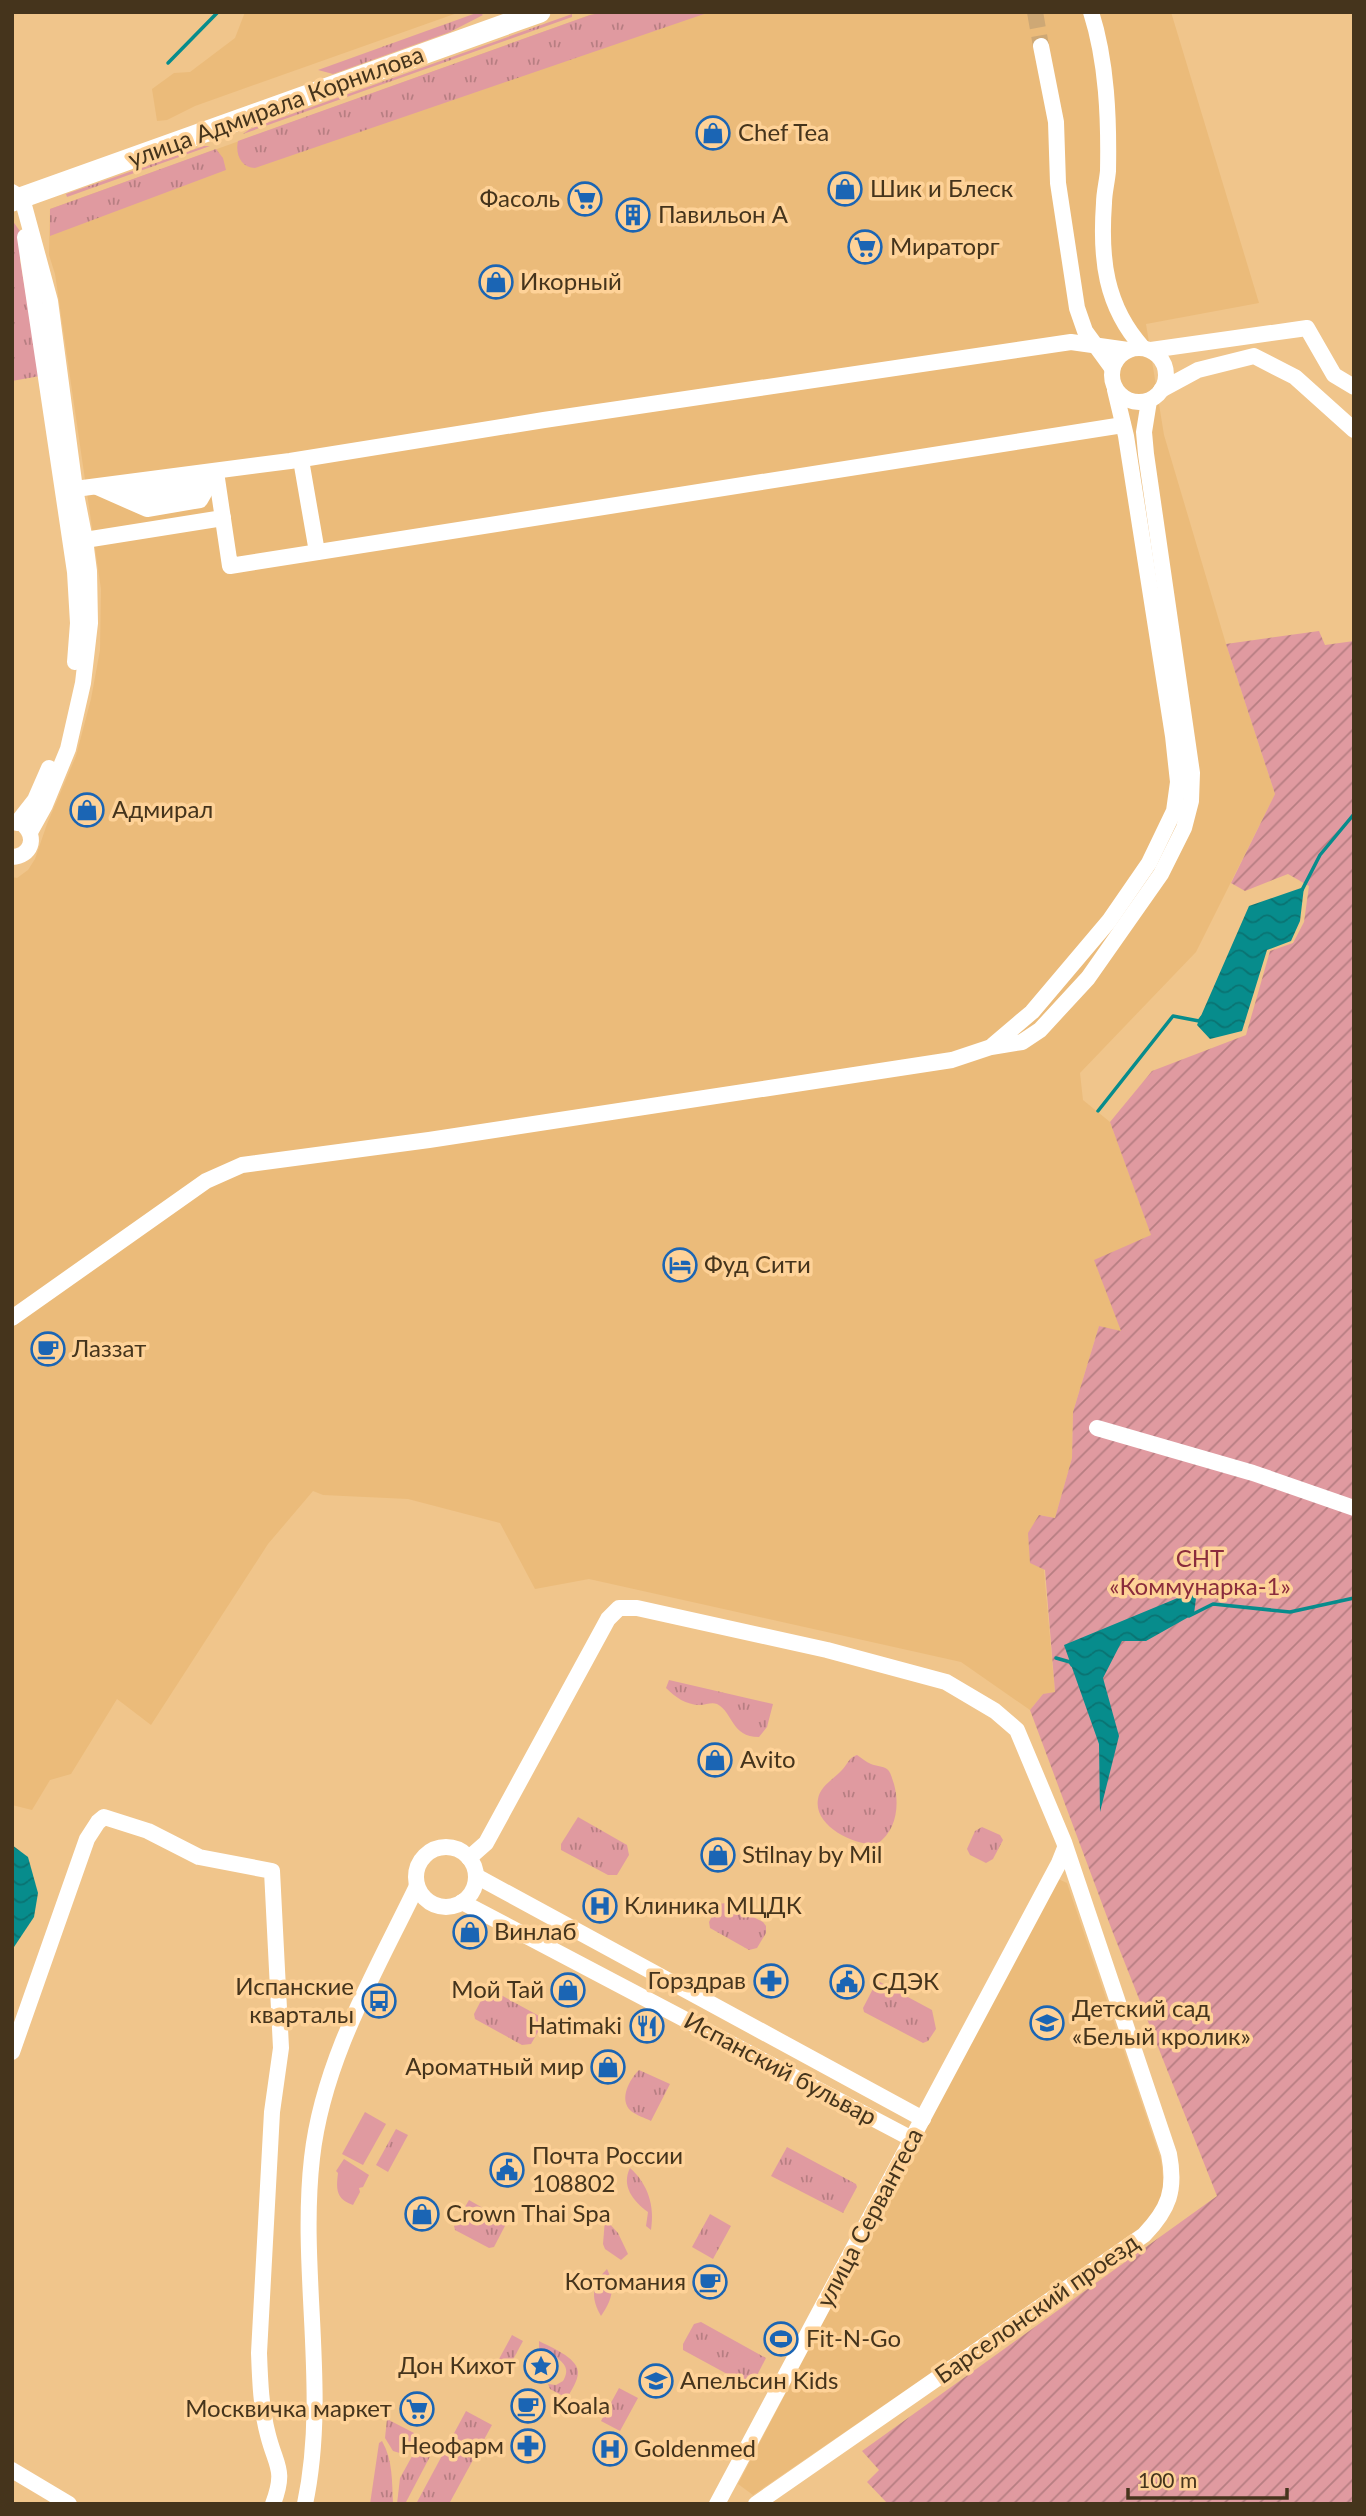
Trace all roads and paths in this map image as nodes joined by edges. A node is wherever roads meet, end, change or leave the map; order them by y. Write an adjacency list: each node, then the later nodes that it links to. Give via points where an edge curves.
1 (540, 12): 4 (main road, улица Адмирала Корнилова)
2 (1091, 12): 5 (street, via 1101,41 1108,174 1102,230)
3 (1041, 46): 6 (street, via 1056,122 1058,183 1077,308)
4 (15, 198): 18 (street, via 50,301); 22 (street, via 26,242 73,558 78,623 74,681 59,747)
5 (1112, 300): 7 (street, via 1129,323 1153,340); 8 (street)
6 (1094, 343): 8 (street); 9 (street); 15 (street, via 1071,342)
7 (1194, 343): 8 (street); 10 (street, via 1307,328 1334,375)
8 (1141, 350): 9 (street, via 1120,355); 12 (street, via 1162,361 1165,368 1165,383)
9 (1112, 368): 11 (street)
10 (1354, 387)
11 (1115, 390): 12 (street, via 1133,402); 13 (street)
12 (1155, 396): 14 (street, via 1198,370 1254,356 1295,377); 24 (street, via 1144,432 1192,773 1191,801 1184,828 1161,874 1088,978 1040,1030 1022,1042)
13 (1123, 425): 21 (street); 24 (street, via 1173,736 1178,782 1174,811 1149,863 1109,921 1032,1013)
14 (1354, 430)
15 (301, 460): 16 (street); 21 (street)
16 (216, 472): 17 (street); 17 (street, via 200,500 147,509); 19 (street)
17 (95, 487): 18 (street)
18 (75, 489): 20 (street)
19 (223, 518): 20 (street, via 204,527 152,536 123,534); 21 (street, via 230,566)
20 (85, 540): 22 (street, via 90,623 68,749 45,805)
21 (317, 552)
22 (20, 826): 23 (street, via 32,839 29,849)
23 (13, 857)
24 (991, 1047): 25 (street, via 952,1060 242,1165 206,1181)
25 (12, 1318)
26 (1097, 1429): 27 (street)
27 (1354, 1507)
28 (1065, 1848): 29 (street, Барселонский проезд, via 1017,1730 950,1684 827,1650 629,1607 619,1608 608,1619 486,1843); 30 (street, улица Сервантеса); 32 (street, Барселонский проезд)
29 (469, 1858): 31 (street); 33 (street, via 452,1847 431,1851 418,1866)
30 (1053, 1874): 32 (street, via 1063,1871); 36 (street, улица Сервантеса)
31 (475, 1876): 34 (street, via 470,1895); 36 (street, Испанский бульвар)
32 (1075, 1879): 45 (street, Барселонский проезд, via 1169,2154 1172,2187 1168,2204 1144,2235)
33 (417, 1886): 34 (street, via 437,1905); 42 (street, via 343,2040 312,2158 313,2400)
34 (462, 1902): 37 (street, Испанский бульвар)
35 (12, 2052): 41 (street, via 87,1839 104,1817 148,1831 199,1857 272,1871 281,2048 272,2112 260,2380 268,2436 279,2465 280,2486)
36 (923, 2119): 37 (street, улица Сервантеса)
37 (912, 2139): 39 (street, улица Сервантеса)
38 (12, 2470): 40 (street)
39 (726, 2487): 43 (street, улица Сервантеса); 44 (street)
40 (69, 2504)
41 (273, 2504)
42 (305, 2504)
43 (717, 2504)
44 (736, 2504)
45 (756, 2504)

